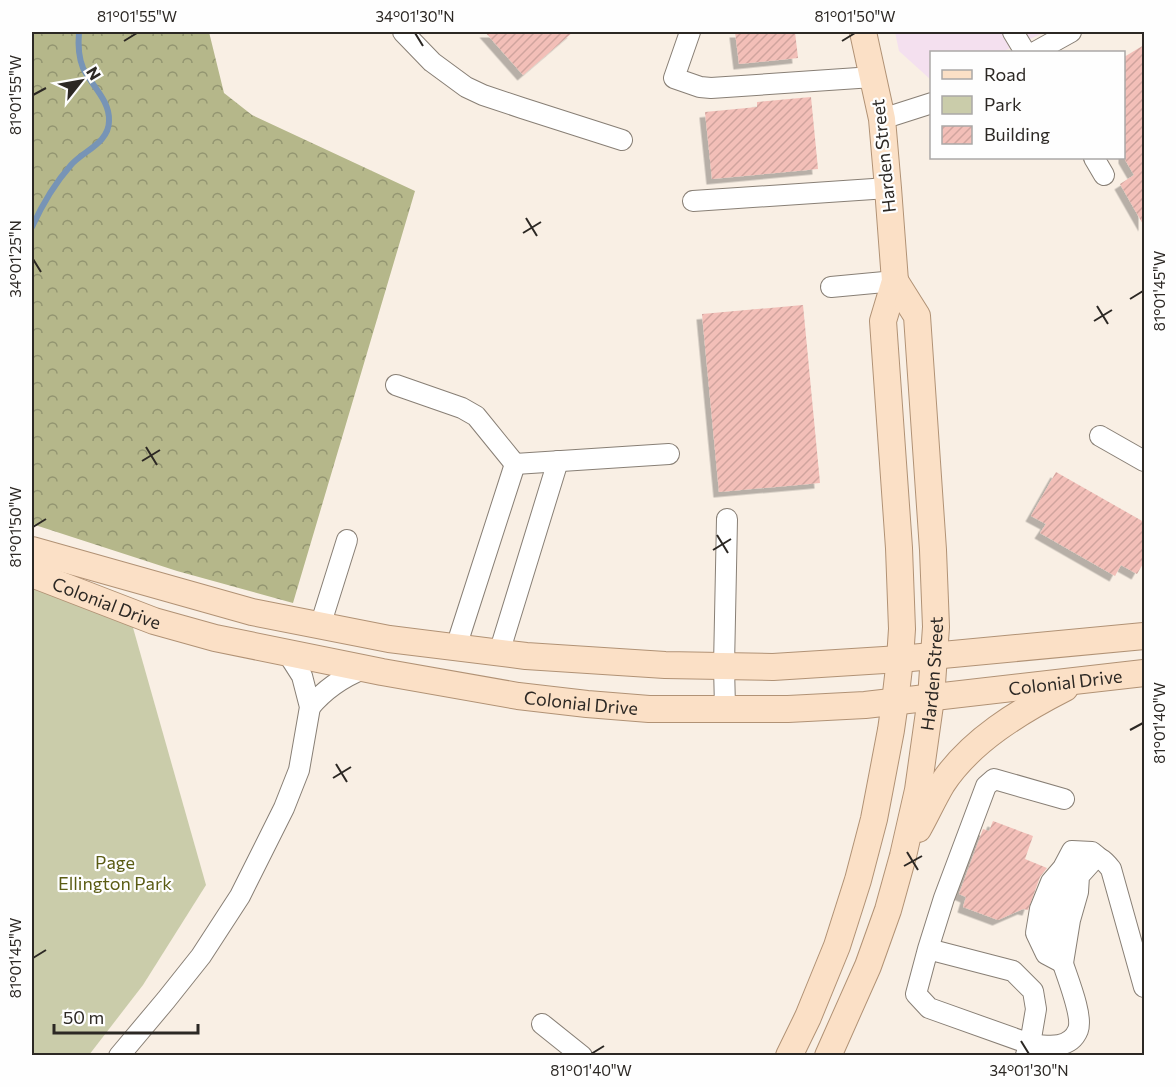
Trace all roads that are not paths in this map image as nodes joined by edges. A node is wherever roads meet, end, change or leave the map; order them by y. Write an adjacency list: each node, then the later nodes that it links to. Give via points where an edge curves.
1 (403, 32): 11 (street, via 432,62 466,87)
2 (690, 32): 8 (street, via 674,78 700,87)
3 (863, 32): 8 (main road, Harden Street)
4 (1013, 32): 6 (street)
5 (1071, 32): 7 (street)
6 (1024, 51)
7 (1037, 51)
8 (873, 77): 10 (main road, Harden Street)
9 (930, 104): 10 (street)
10 (882, 119): 14 (main road, Harden Street)
11 (622, 140)
12 (1095, 159): 13 (street)
13 (1104, 175)
14 (888, 188): 15 (street); 16 (main road, Harden Street)
15 (693, 201)
16 (895, 281): 17 (street); 33 (main road, Harden Street, via 917,316 933,550); 34 (main road, Harden Street, via 883,321 899,548)
17 (831, 287)
18 (396, 385): 23 (street, via 476,416)
19 (1100, 436): 22 (street)
20 (669, 454): 21 (street)
21 (558, 461): 23 (street); 31 (street)
22 (1144, 461)
23 (515, 465): 30 (street)
24 (726, 519): 35 (street)
25 (347, 540): 28 (street)
26 (32, 550): 28 (main road, Colonial Drive, via 252,612)
27 (32, 574): 32 (main road, Colonial Drive, via 154,621)
28 (320, 626): 30 (main road, Colonial Drive)
29 (1144, 636): 33 (main road, Colonial Drive)
30 (456, 647): 31 (main road, Colonial Drive)
31 (499, 653): 35 (main road, Colonial Drive)
32 (288, 654): 36 (main road, Colonial Drive); 41 (street, via 302,676)
33 (934, 656): 34 (main road, Colonial Drive); 39 (main road, Harden Street)
34 (900, 659): 35 (main road, Colonial Drive); 40 (main road, Harden Street)
35 (724, 666): 42 (street)
36 (363, 669): 41 (street, via 330,686); 42 (main road, Colonial Drive, via 575,703 649,709)
37 (1144, 673): 38 (main road, Colonial Drive)
38 (1080, 681): 39 (main road, Colonial Drive); 44 (main road, via 1039,701 972,747 943,784)
39 (931, 698): 40 (main road, Colonial Drive); 44 (main road, Harden Street, via 918,790)
40 (895, 702): 42 (main road, Colonial Drive, via 788,709); 52 (main road, Harden Street, via 874,819 858,880 837,946)
41 (310, 707): 50 (street, via 298,770 284,808 240,896 201,956)
42 (725, 708)
43 (1064, 799): 46 (street, via 994,779 986,786)
44 (903, 856): 53 (main road, Harden Street, via 868,966)
45 (1136, 925): 47 (street); 49 (street, via 1121,903 1112,868 1104,860 1091,857 1076,864 1060,898 1055,926 1077,1008 1078,1030 1061,1046)
46 (928, 949): 49 (street, via 916,994 928,1008); 49 (street, via 1014,970 1033,991 1036,1009)
47 (1144, 987)
48 (542, 1024): 51 (street)
49 (1028, 1050)
50 (119, 1056)
51 (582, 1056)
52 (789, 1056)
53 (828, 1056)

